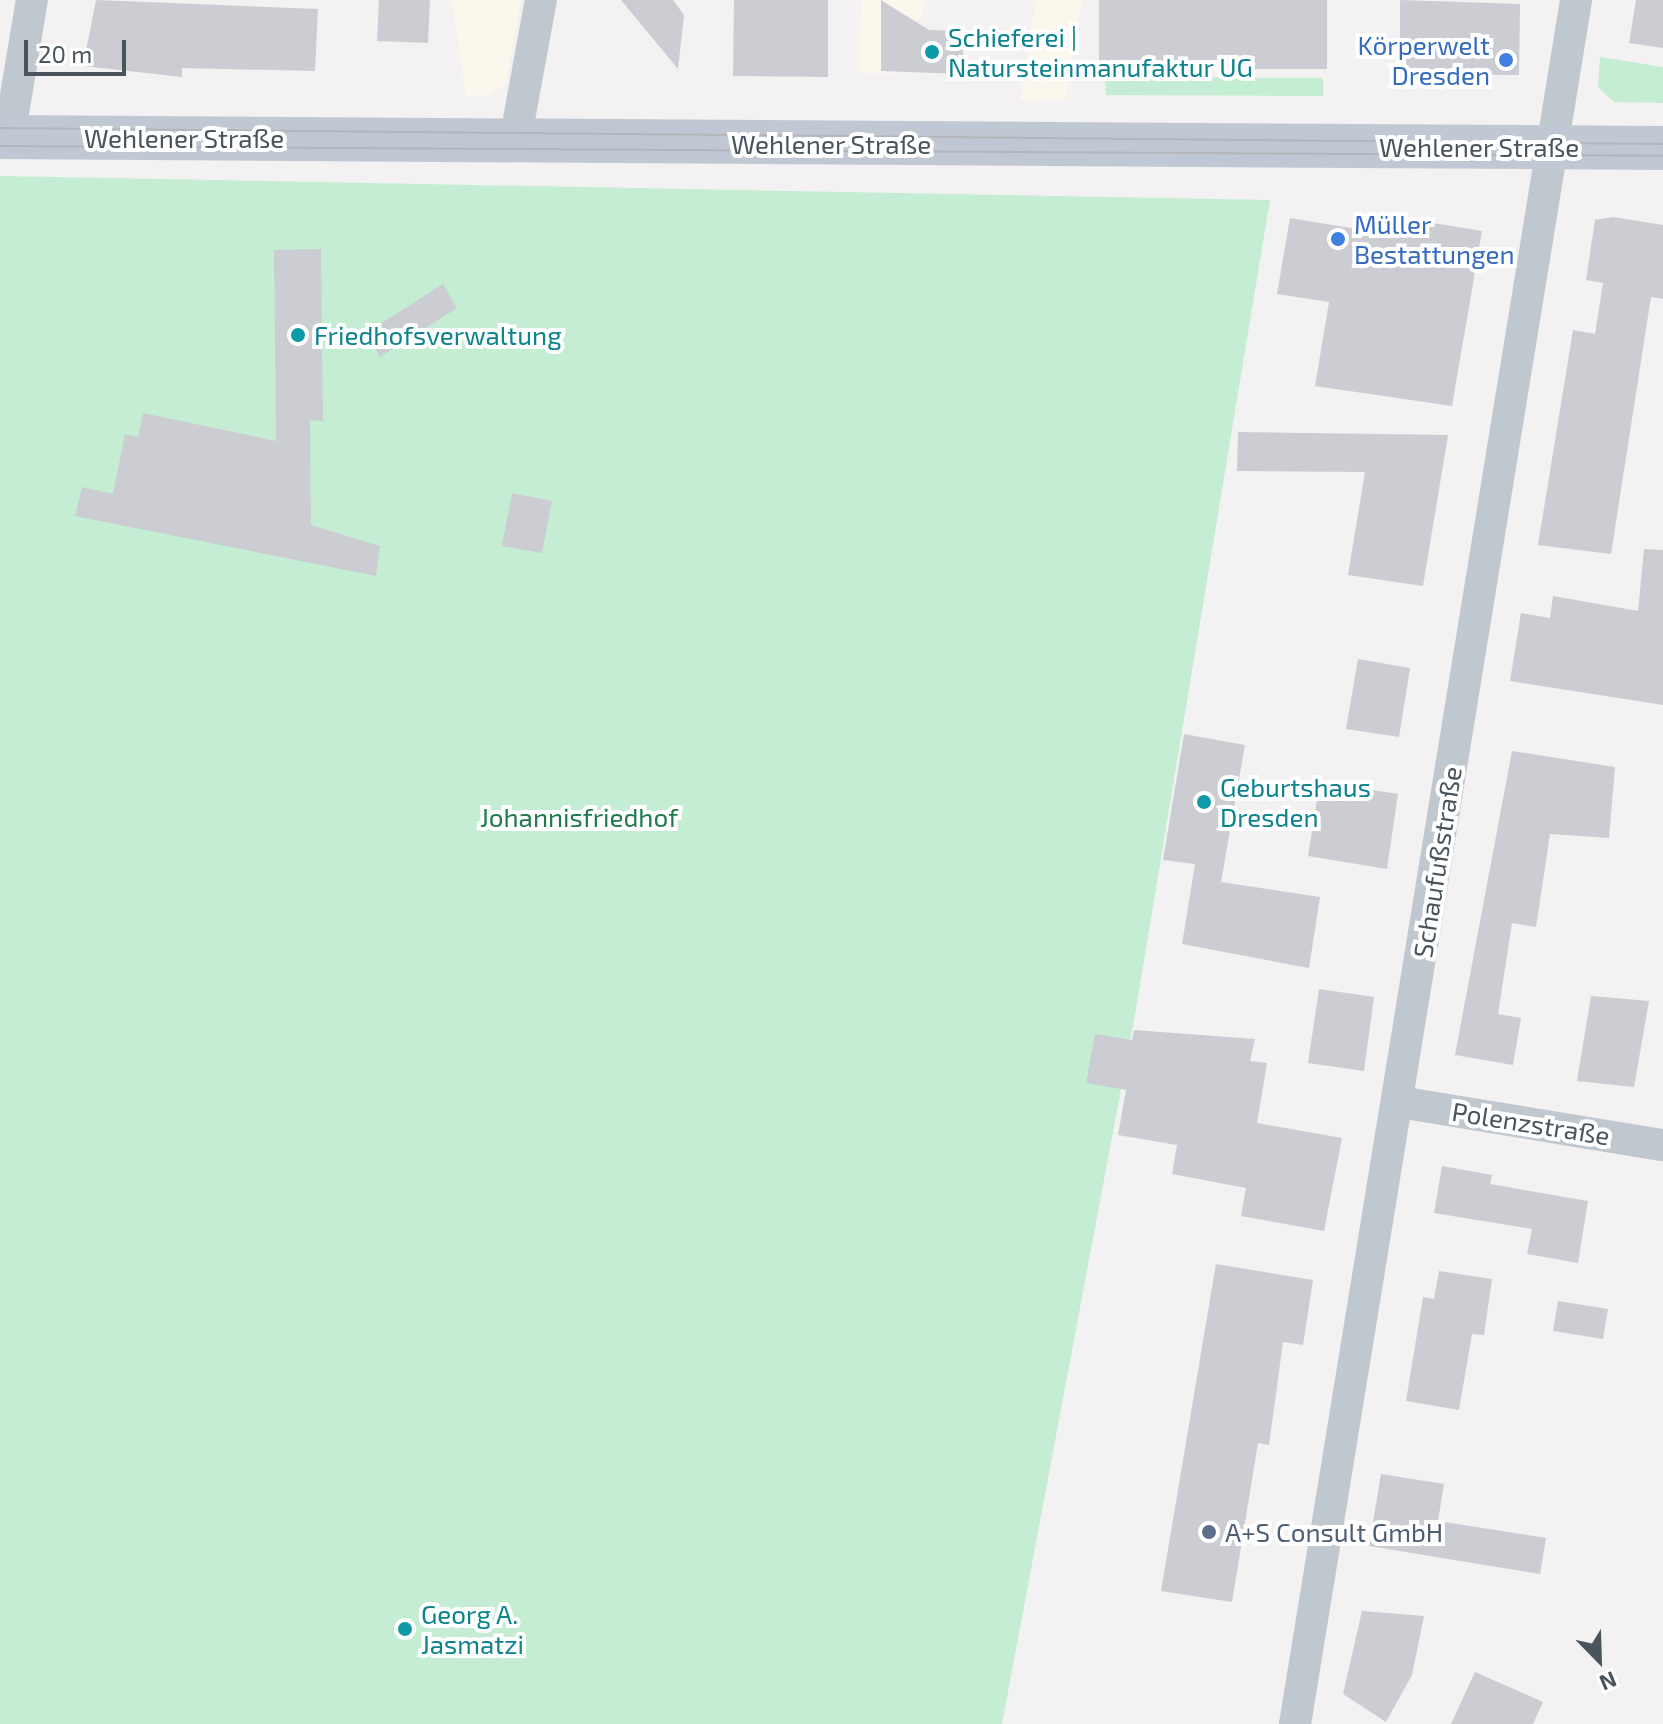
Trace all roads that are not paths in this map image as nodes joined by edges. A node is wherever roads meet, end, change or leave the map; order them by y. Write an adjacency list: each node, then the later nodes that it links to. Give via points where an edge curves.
1 (32, 0): 4 (street)
2 (541, 0): 5 (street)
3 (1576, 0): 6 (street, Schaufußstraße)
4 (4, 137): 5 (main road, Wehlener Straße)
5 (515, 141): 6 (main road, Wehlener Straße)
6 (1550, 147): 7 (main road, Wehlener Straße); 8 (street, Schaufußstraße)
7 (1663, 148)
8 (1399, 1102): 9 (street, Polenzstraße); 10 (street, Schaufußstraße)
9 (1663, 1145)
10 (1295, 1724)

